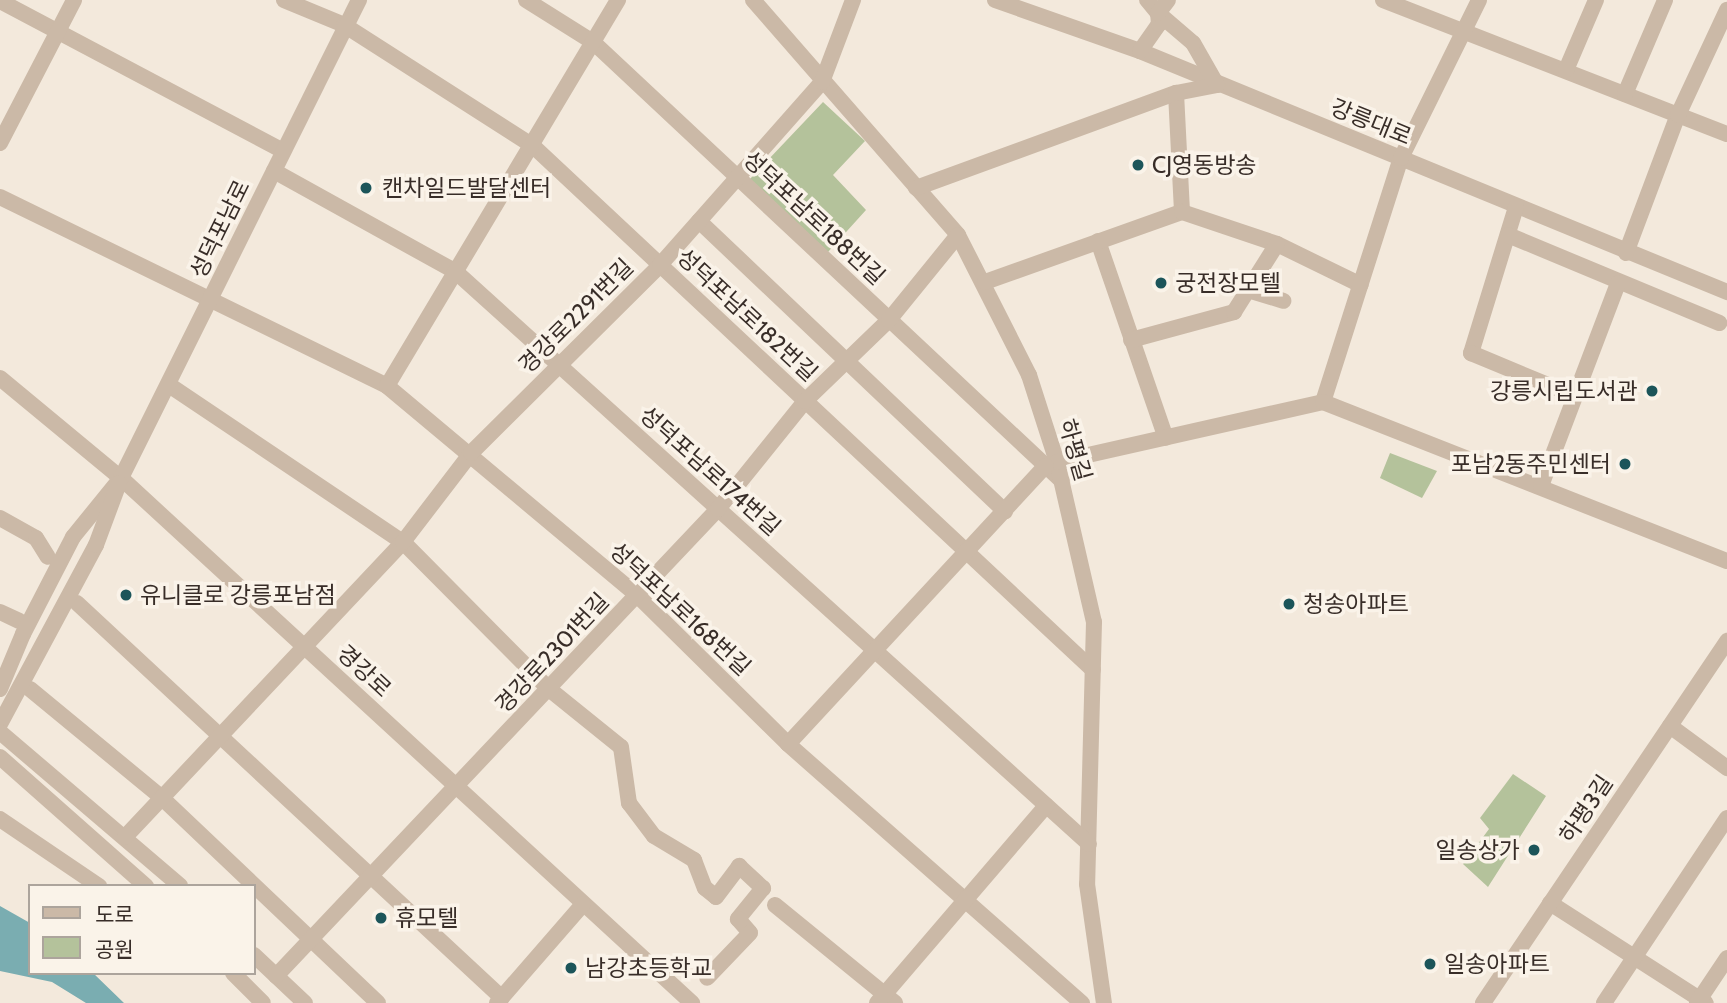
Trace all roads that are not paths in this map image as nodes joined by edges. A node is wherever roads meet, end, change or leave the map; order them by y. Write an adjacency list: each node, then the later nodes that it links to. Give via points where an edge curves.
1 (74, 0): 18 (street)
2 (284, 0): 17 (street, 성덕포남로182번길)
3 (359, 0): 17 (street, 성덕포남로)
4 (526, 0): 20 (street, 성덕포남로188번길)
5 (618, 0): 20 (street)
6 (753, 0): 23 (street, 하평길)
7 (853, 0): 23 (street, 경강로2291번길)
8 (995, 0): 21 (street, 강릉대로)
9 (1147, 0): 15 (street)
10 (1383, 0): 19 (street)
11 (1479, 0): 19 (street)
12 (1596, 0): 22 (street)
13 (1665, 0): 26 (street)
14 (0, 1): 18 (street)
15 (1163, 6): 21 (street, via 1157,33); 24 (street, via 1193,43)
16 (1727, 10): 27 (street)
17 (344, 25): 30 (street, 성덕포남로182번길); 31 (street, 성덕포남로)
18 (58, 31): 29 (street); 31 (street)
19 (1465, 32): 22 (street); 32 (street)
20 (593, 42): 30 (street); 34 (street, 성덕포남로188번길)
21 (1140, 51): 24 (street, 강릉대로)
22 (1566, 70): 26 (street)
23 (822, 82): 34 (street, 경강로2291번길); 35 (street, 하평길)
24 (1217, 85): 25 (street); 32 (street, 강릉대로)
25 (1176, 93): 35 (street); 38 (street)
26 (1625, 94): 27 (street)
27 (1678, 115): 28 (street); 44 (street)
28 (1727, 134)
29 (0, 143)
30 (532, 145): 45 (street, 성덕포남로182번길); 46 (street)
31 (283, 151): 33 (street, 성덕포남로)
32 (1401, 158): 37 (street, 강릉대로); 49 (street)
33 (274, 171): 46 (street, 성덕포남로174번길); 52 (street, 성덕포남로)
34 (737, 177): 39 (street, 경강로2291번길); 54 (street, 성덕포남로188번길)
35 (916, 188): 40 (street, 하평길)
36 (0, 197): 52 (street, 성덕포남로168번길)
37 (1516, 207): 41 (street); 44 (street, 강릉대로)
38 (1182, 212): 42 (street); 43 (street)
39 (699, 221): 45 (street, 경강로2291번길); 57 (street)
40 (958, 235): 47 (street, 하평길); 54 (street, 경강로2301번길)
41 (1508, 235): 48 (street); 62 (street, via 1471,353)
42 (1098, 241): 47 (street); 56 (street)
43 (1277, 244): 49 (street); 50 (street)
44 (1626, 253): 51 (street, 강릉대로)
45 (660, 265): 58 (street, 경강로2291번길); 63 (street, 성덕포남로182번길)
46 (456, 272): 58 (street, 성덕포남로174번길); 61 (street)
47 (985, 282): 67 (street, 하평길, via 1029,375)
48 (1618, 283): 55 (street); 69 (street)
49 (1361, 285): 64 (street)
50 (1248, 290): 53 (street); 56 (street, via 1234,312)
51 (1727, 292)
52 (210, 300): 60 (street, 성덕포남로); 61 (street, 성덕포남로168번길)
53 (1283, 301)
54 (889, 320): 57 (street, 경강로2301번길); 67 (street, 성덕포남로188번길)
55 (1719, 323)
56 (1131, 340): 65 (street)
57 (845, 363): 63 (street, 경강로2301번길); 71 (street)
58 (559, 365): 66 (street, 경강로2291번길); 70 (street, 성덕포남로174번길)
59 (0, 378): 68 (street, 경강로)
60 (169, 385): 68 (street, 성덕포남로); 73 (street)
61 (387, 386): 66 (street, 성덕포남로168번길)
62 (1555, 388)
63 (805, 401): 70 (street, 경강로2301번길); 74 (street, 성덕포남로182번길)
64 (1323, 402): 65 (street); 69 (street)
65 (1166, 438): 67 (street)
66 (471, 453): 73 (street, 경강로2291번길); 77 (street, 성덕포남로168번길)
67 (1051, 464): 71 (street); 84 (street, 하평길, via 1062,481 1094,622)
68 (121, 478): 82 (street, 경강로); 85 (street, 성덕포남로, via 96,545); 85 (street, 성덕포남로, via 73,537 23,634)
69 (1541, 486): 76 (street)
70 (718, 509): 77 (street, 경강로2301번길); 83 (street, 성덕포남로174번길)
71 (1005, 511): 74 (street)
72 (0, 518): 75 (street, via 36,538)
73 (403, 542): 82 (street, 경강로2291번길); 87 (street)
74 (967, 553): 83 (street); 84 (street, 성덕포남로182번길)
75 (48, 557)
76 (1727, 561)
77 (637, 595): 87 (street, 경강로2301번길); 92 (street, 성덕포남로168번길)
78 (77, 603): 91 (street)
79 (0, 612): 80 (street)
80 (19, 621)
81 (1727, 641): 89 (street, 하평3길)
82 (304, 647): 91 (street, 경강로2291번길); 95 (street, 경강로)
83 (874, 650): 92 (street); 97 (street, 성덕포남로174번길)
84 (1093, 670): 101 (street, 하평길)
85 (20, 681): 86 (street, 성덕포남로); 88 (street, 성덕포남로); 96 (street)
86 (0, 689)
87 (549, 689): 95 (street, 경강로2301번길); 108 (street, via 621,747 629,803 654,836 694,860 705,888)
88 (0, 724)
89 (1670, 726): 94 (street); 111 (street, 하평3길)
90 (0, 732): 100 (street)
91 (220, 732): 96 (street, 경강로2291번길); 102 (street)
92 (788, 744): 109 (street, 성덕포남로168번길)
93 (0, 757): 104 (street)
94 (1727, 768)
95 (457, 788): 102 (street, 경강로2301번길); 110 (street, 경강로)
96 (161, 797): 100 (street, 경강로2291번길); 106 (street)
97 (1046, 806): 101 (street, 성덕포남로174번길); 109 (street)
98 (1727, 818): 116 (street)
99 (0, 819): 103 (street)
100 (125, 837): 105 (street)
101 (1089, 844): 129 (street, 하평길, via 1087,884)
102 (372, 875): 114 (street, 경강로2301번길); 121 (street)
103 (96, 884)
104 (144, 884)
105 (178, 884)
106 (254, 884)
107 (256, 886): 114 (street)
108 (716, 897): 113 (street); 113 (street, via 739,866 762,888)
109 (967, 901): 122 (street); 128 (street, 성덕포남로168번길)
110 (583, 904): 121 (street); 127 (street, 경강로)
111 (1550, 904): 116 (street); 130 (street, 하평3길)
112 (775, 905): 122 (street)
113 (737, 919): 120 (street, via 750,933)
114 (312, 939): 119 (street, 경강로2301번길); 126 (street)
115 (256, 957): 119 (street)
116 (1635, 957): 123 (street); 131 (street)
117 (1727, 958): 123 (street)
118 (235, 975): 124 (street)
119 (276, 976): 125 (street)
120 (707, 978)
121 (499, 1000)
122 (886, 1000)
123 (1701, 1002)
124 (263, 1003)
125 (304, 1003)
126 (378, 1003)
127 (692, 1003)
128 (1082, 1003)
129 (1104, 1003)
130 (1483, 1003)
131 (1604, 1003)

